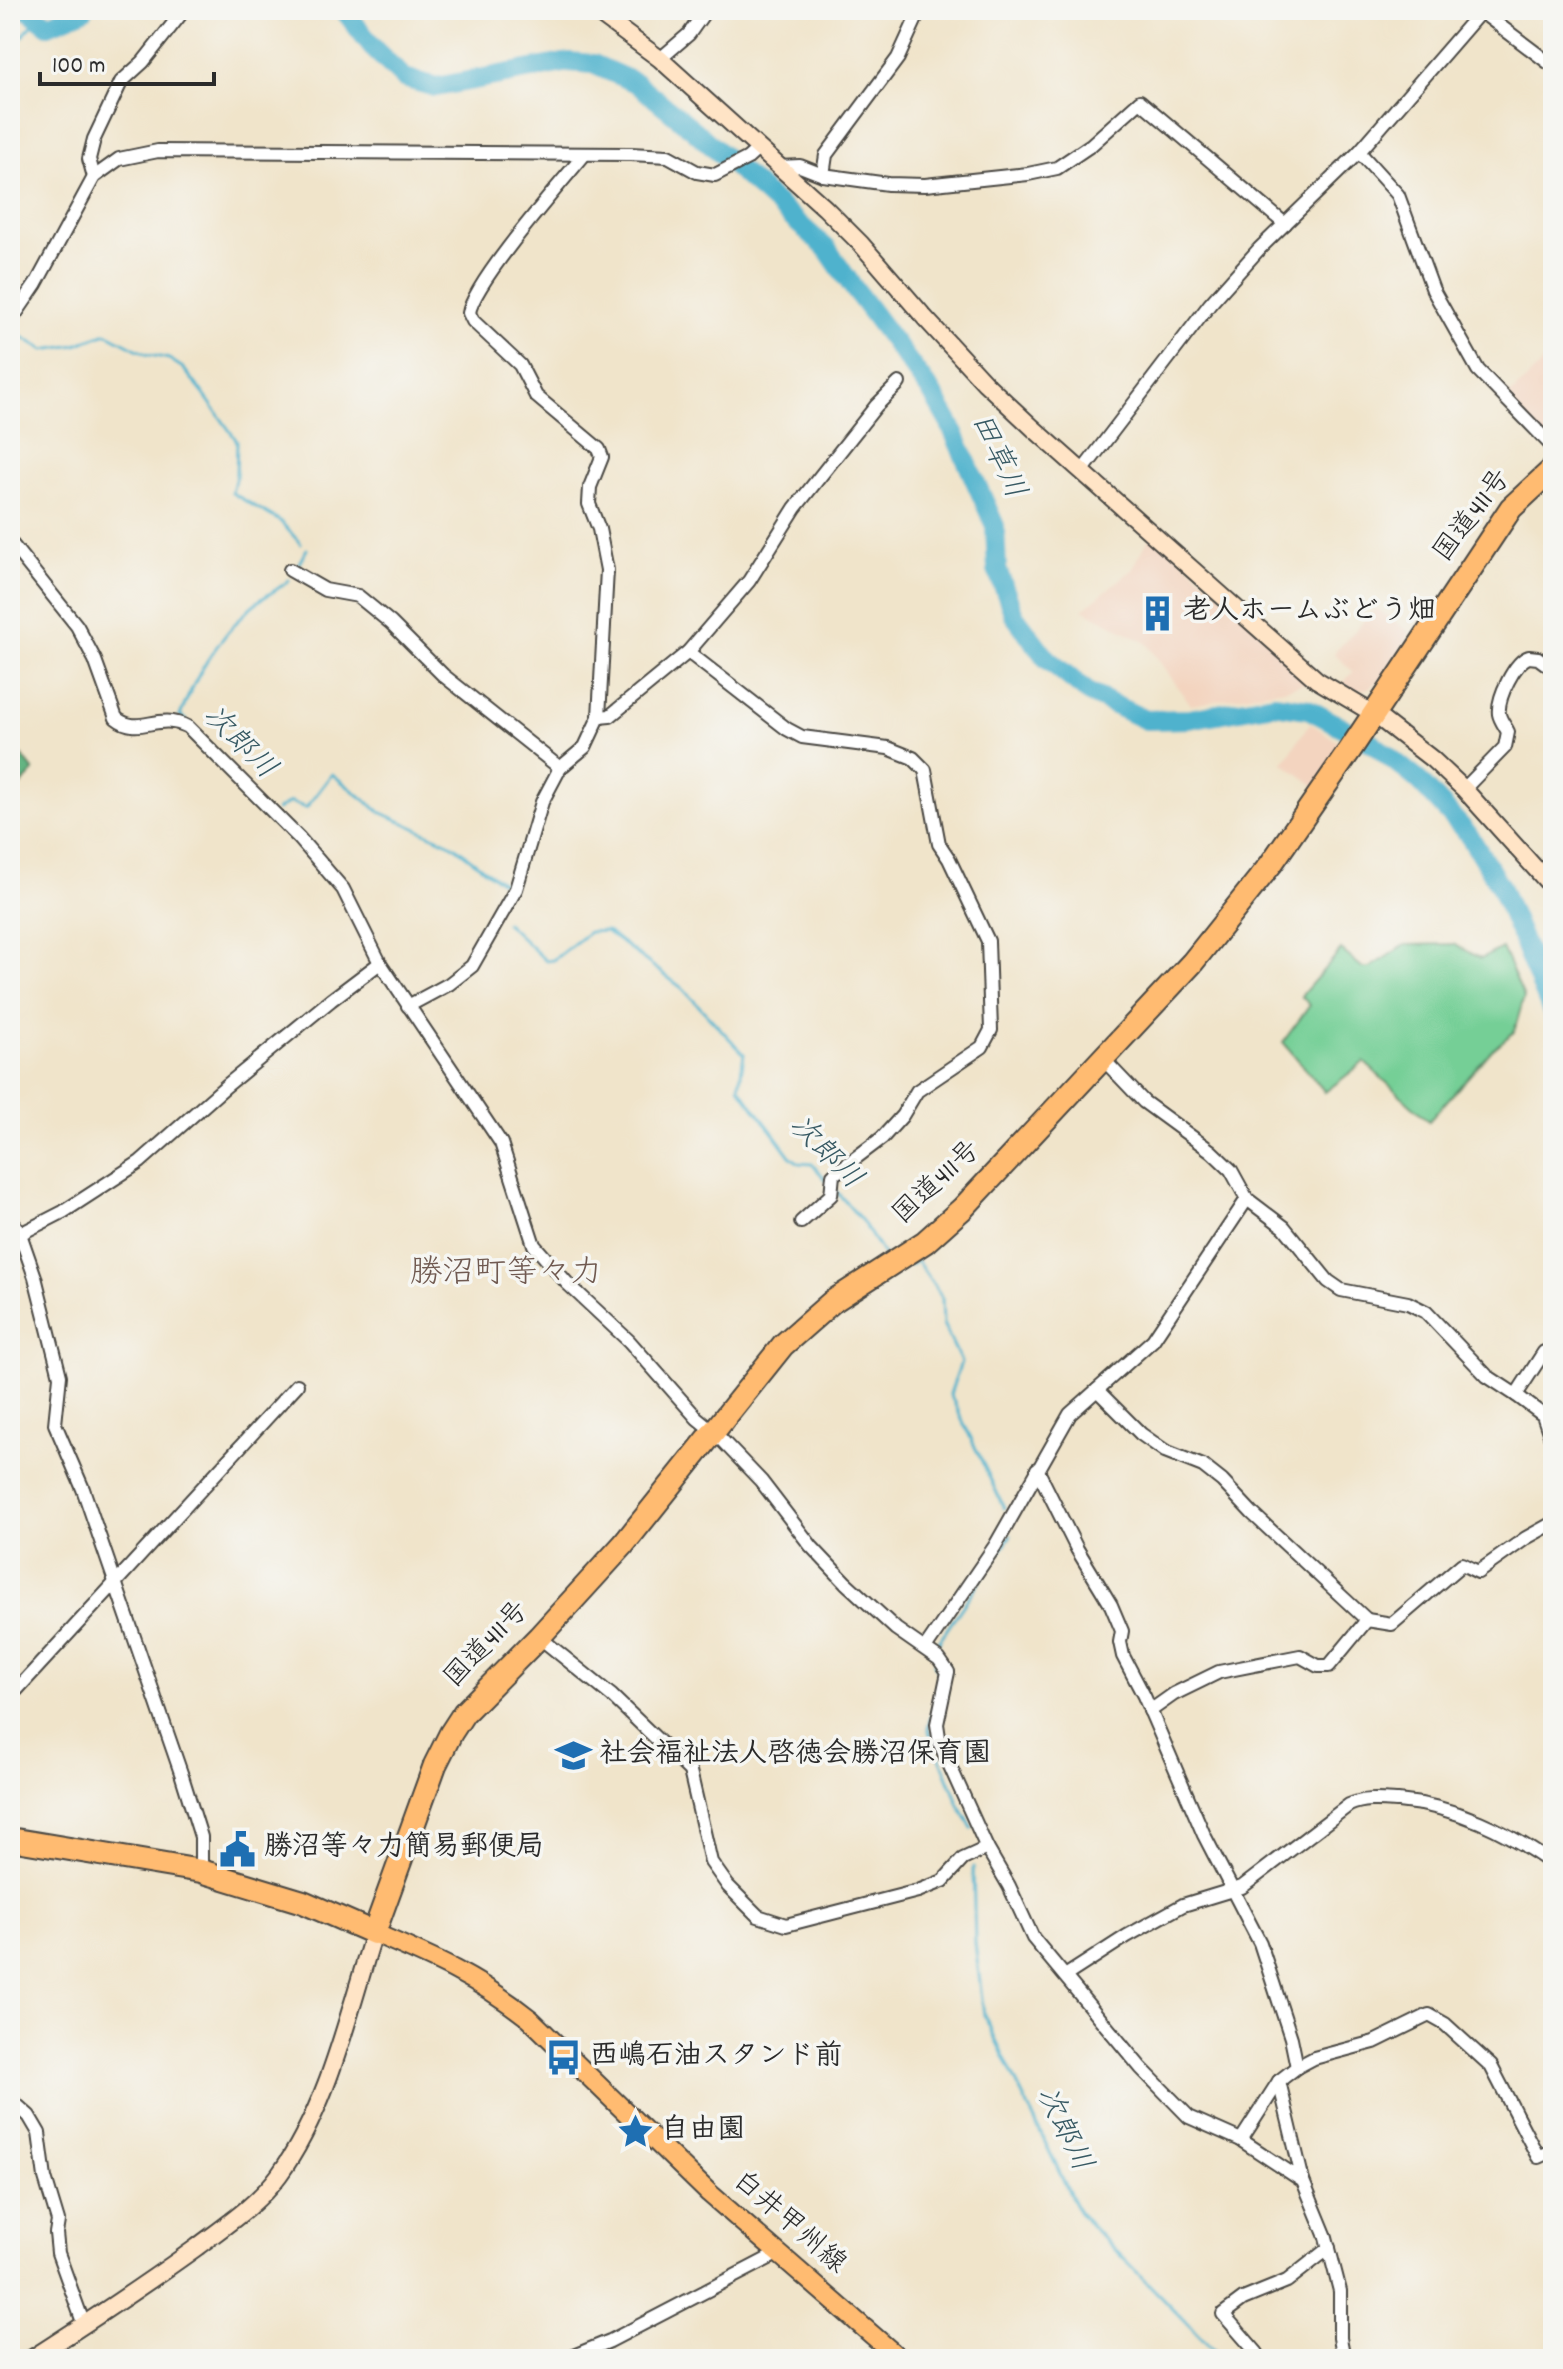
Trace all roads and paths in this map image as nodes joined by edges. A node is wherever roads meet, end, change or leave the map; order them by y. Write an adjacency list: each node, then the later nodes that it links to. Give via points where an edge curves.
1 (184, 10): 13 (street, via 121,82 94,139 89,159)
2 (594, 10): 6 (street)
3 (706, 10): 6 (street, via 689,34)
4 (920, 10): 12 (street, via 898,58 826,155)
5 (1481, 10): 7 (street); 8 (street)
6 (660, 59): 9 (street)
7 (1553, 66)
8 (1359, 152): 14 (street); 17 (street, via 1398,195 1433,290 1478,370)
9 (754, 153): 10 (street, via 715,175 668,156); 11 (street)
10 (584, 155): 13 (street, via 158,151 119,159); 24 (street, via 476,292 469,313 520,365 536,396 602,457 589,504 607,570)
11 (779, 167): 12 (street, via 800,166); 19 (street, via 861,244 985,383)
12 (823, 175): 14 (street, via 925,185 1057,168 1140,101)
13 (94, 177): 15 (street)
14 (1285, 224): 19 (street, via 1210,304)
15 (10, 322)
16 (899, 383): 22 (street, via 795,508 749,581)
17 (1553, 447)
18 (1553, 469): 25 (highway, 国道411号, via 1511,508)
19 (1083, 470): 25 (street)
20 (10, 542): 29 (street, via 77,626 116,718 135,727 174,720 188,727 343,889)
21 (290, 570): 26 (street, via 325,590 358,596 443,675)
22 (688, 652): 24 (street, via 610,716); 34 (street, via 802,737 888,748 913,758 925,770 939,844 988,941 991,1030 982,1047 917,1091 882,1138 833,1175 831,1195)
23 (1553, 669): 27 (street, via 1538,658 1516,664 1500,703 1499,716 1508,732 1505,747)
24 (599, 717): 26 (street, via 585,747)
25 (1368, 722): 27 (street, via 1432,759); 31 (highway, 国道411号, via 1271,864)
26 (560, 768): 30 (street, via 542,802 516,889 472,966)
27 (1464, 789): 28 (street)
28 (1553, 888)
29 (380, 963): 30 (street); 35 (street, via 140,1162)
30 (408, 1006): 40 (street, via 501,1143 534,1245)
31 (1103, 1059): 32 (street, via 1144,1102 1221,1160); 40 (highway, 国道411号, via 939,1230 798,1331)
32 (1247, 1199): 38 (street, via 1153,1340); 39 (street, via 1284,1227 1328,1281 1341,1290 1408,1303 1426,1312 1487,1376)
33 (10, 1217): 35 (street)
34 (801, 1222)
35 (20, 1234): 44 (street, via 60,1376 55,1424)
36 (1553, 1350): 39 (street, via 1544,1352)
37 (297, 1385): 44 (street)
38 (1097, 1390): 42 (street, via 1070,1414); 45 (street, via 1141,1434 1222,1481)
39 (1516, 1395): 41 (street, via 1543,1415)
40 (714, 1432): 46 (highway, 国道411号, via 623,1545); 47 (street, via 846,1583 896,1629)
41 (1553, 1444)
42 (1037, 1469): 47 (street, via 995,1546); 49 (street, via 1111,1605 1122,1631 1123,1656)
43 (1553, 1523): 45 (street, via 1478,1572 1462,1564 1392,1624)
44 (116, 1582): 48 (street); 53 (street, via 201,1837)
45 (1367, 1620): 49 (street, via 1329,1666 1300,1656 1219,1672)
46 (539, 1637): 51 (street, via 612,1696 690,1771 711,1862 758,1916 786,1925 918,1891 943,1881 963,1859); 55 (highway, 国道411号, via 481,1693 451,1733)
47 (926, 1647): 51 (street, via 948,1672 937,1724 940,1744)
48 (10, 1697)
49 (1150, 1711): 54 (street)
50 (10, 1839): 53 (highway)
51 (987, 1848): 56 (street, via 1033,1938)
52 (1553, 1864): 54 (street, via 1514,1839 1450,1810 1359,1801)
53 (201, 1871): 55 (highway, via 303,1902)
54 (1231, 1890): 56 (street, via 1183,1905); 57 (street, via 1260,1943)
55 (374, 1933): 64 (main road, 白井甲州線, via 446,1963 499,1994); 65 (street, via 322,2090 278,2176 229,2223)
56 (1065, 1976): 60 (street, via 1189,2117)
57 (1297, 2067): 58 (street); 61 (street, via 1374,2042 1429,2015 1491,2066 1538,2157)
58 (1279, 2081): 60 (street); 62 (street)
59 (10, 2099): 65 (street, via 39,2133 58,2221 58,2253)
60 (1241, 2140): 62 (street)
61 (1553, 2150)
62 (1303, 2181): 63 (street)
63 (1329, 2248): 69 (street, via 1287,2281 1243,2299 1223,2314 1257,2353); 70 (street, via 1340,2291)
64 (779, 2253): 67 (street); 68 (main road, 白井甲州線)
65 (84, 2325): 66 (street)
66 (31, 2359)
67 (566, 2359)
68 (900, 2359)
69 (1253, 2359)
70 (1344, 2359)

